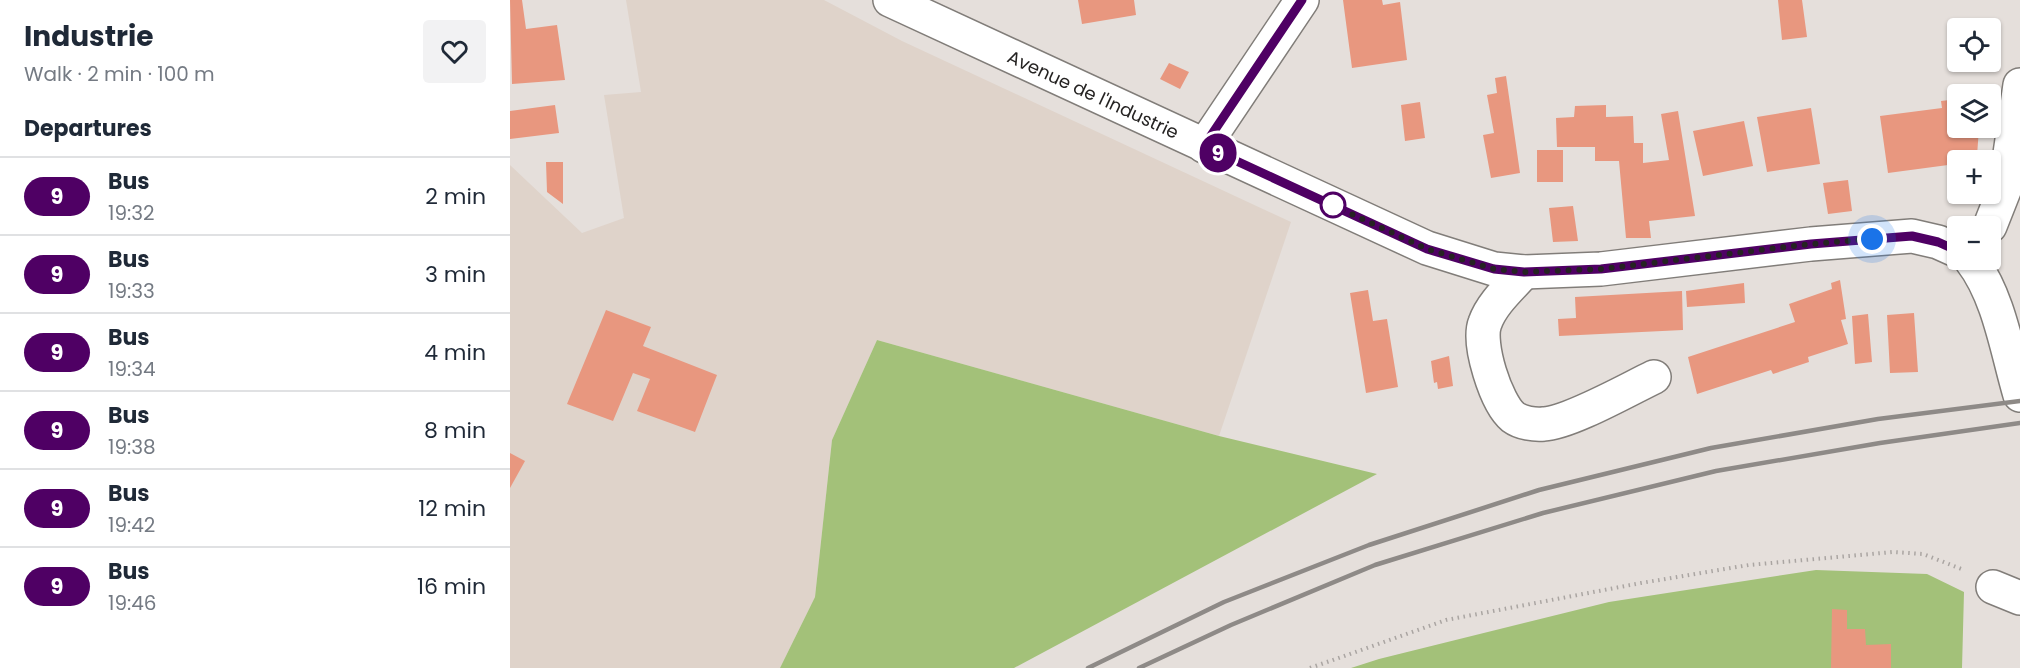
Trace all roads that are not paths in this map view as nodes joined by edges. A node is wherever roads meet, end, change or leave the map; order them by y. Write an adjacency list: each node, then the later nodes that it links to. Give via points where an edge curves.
1 (890, 0): 5 (street, Avenue de l'Industrie)
2 (1302, 0): 5 (street)
3 (2020, 85): 4 (street)
4 (2015, 142): 6 (street)
5 (1204, 146): 9 (street, Avenue de l'Industrie, via 1427,249 1494,269)
6 (1994, 216)
7 (1947, 246): 9 (street, Avenue de l'Industrie, via 1912,236 1601,269)
8 (1979, 270): 11 (street, via 1991,293)
9 (1524, 272): 10 (street, via 1498,301 1482,333 1500,400 1514,417 1528,423 1564,420)
10 (1654, 377)
11 (2020, 395)

